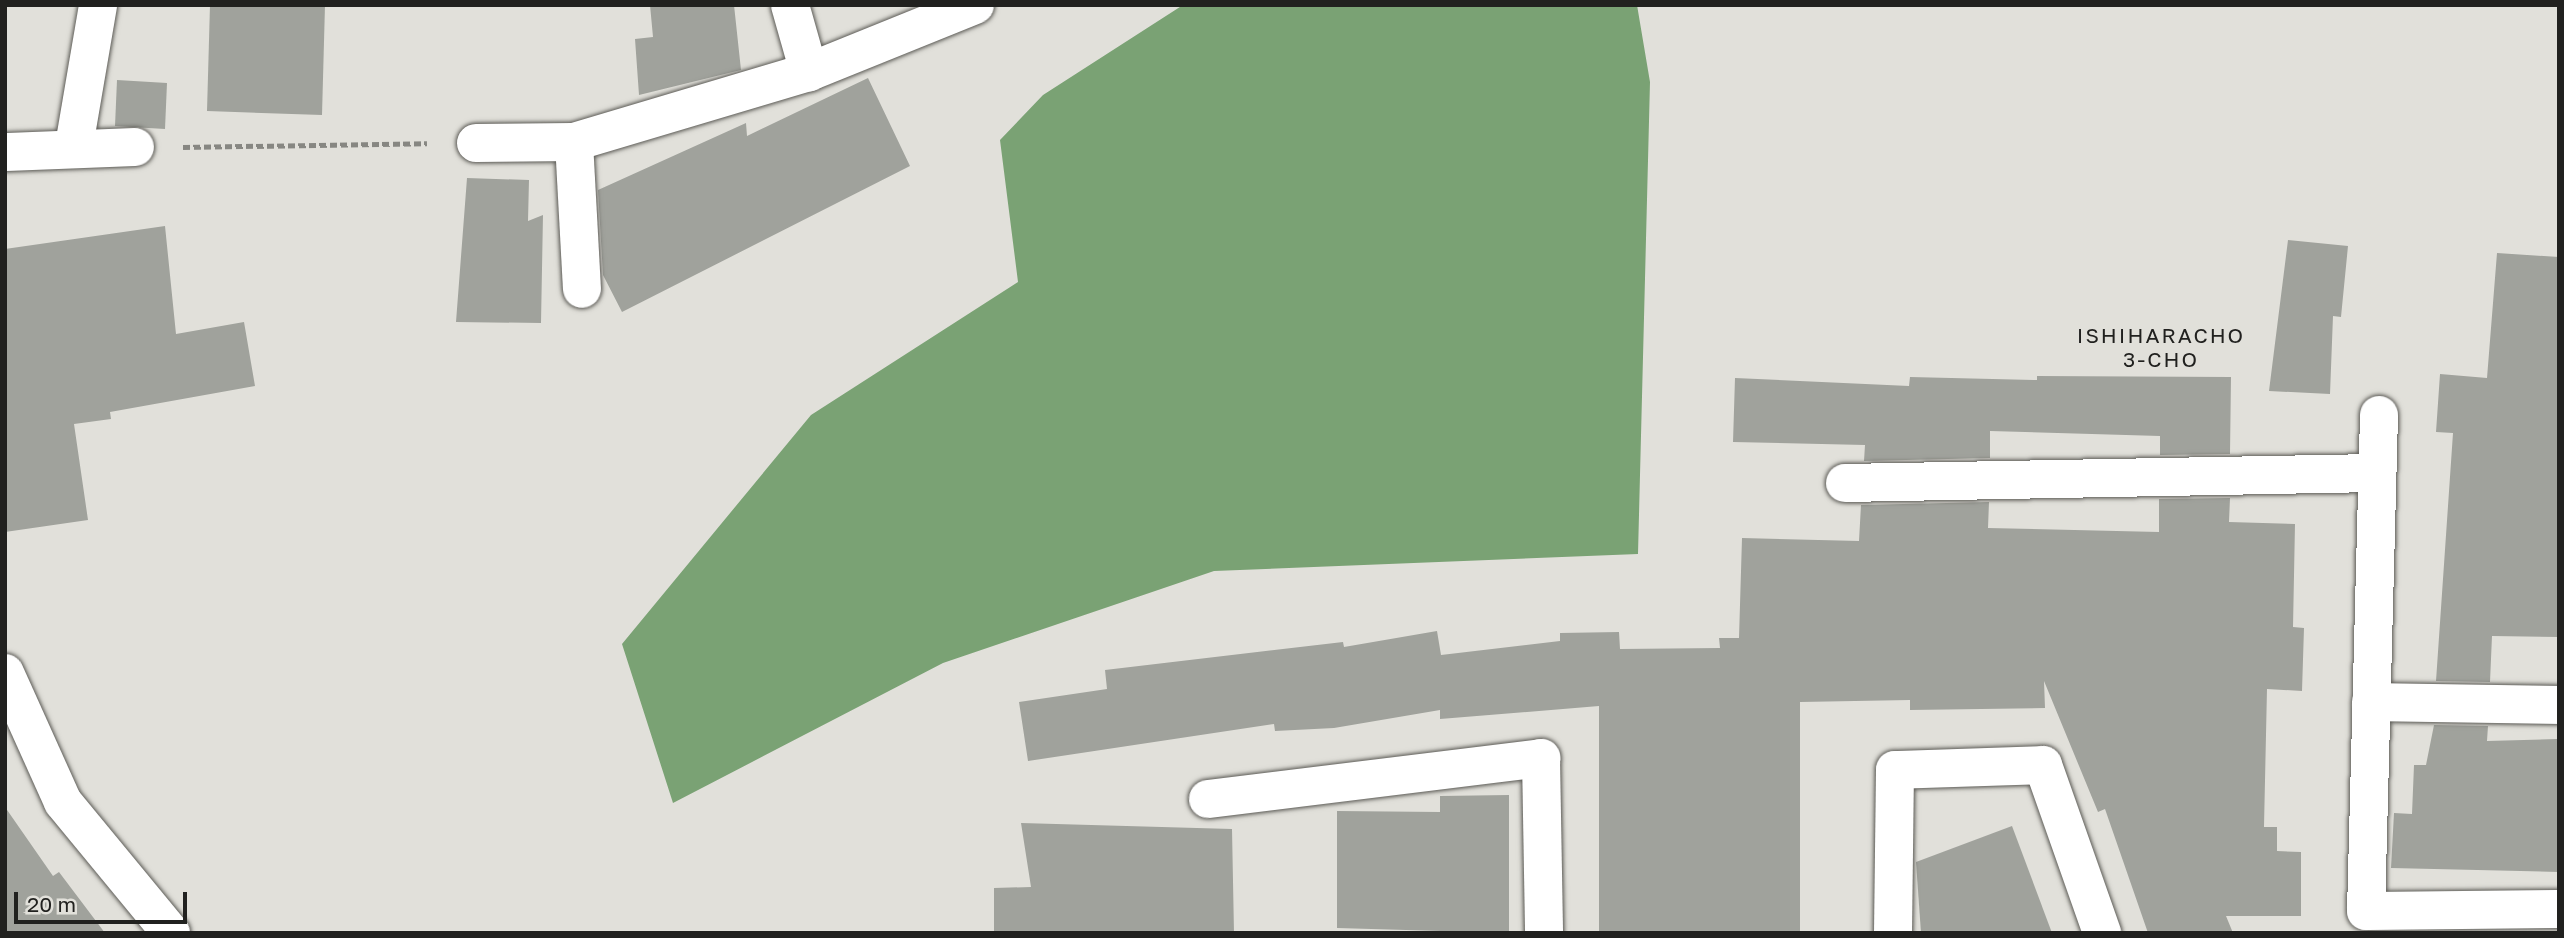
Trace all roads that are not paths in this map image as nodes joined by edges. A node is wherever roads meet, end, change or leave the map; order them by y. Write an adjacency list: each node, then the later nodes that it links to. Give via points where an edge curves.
1 (98, 5): 7 (street)
2 (790, 5): 4 (street)
3 (975, 5): 4 (street)
4 (809, 72): 5 (street)
5 (574, 142): 6 (street); 10 (street)
6 (477, 143)
7 (74, 146): 8 (street); 9 (street)
8 (135, 147)
9 (5, 152)
10 (582, 289)
11 (2379, 415): 12 (street)
12 (2376, 473): 13 (street); 15 (street)
13 (1845, 483)
14 (5, 673): 19 (street, via 63,802)
15 (2371, 702): 16 (street); 18 (street, via 2366,911)
16 (2559, 705)
17 (1208, 799): 20 (street, via 1541,758)
18 (2559, 909)
19 (171, 933)
20 (1544, 933)
21 (1893, 933): 22 (street, via 1895,770 2043,765)
22 (2102, 933)

